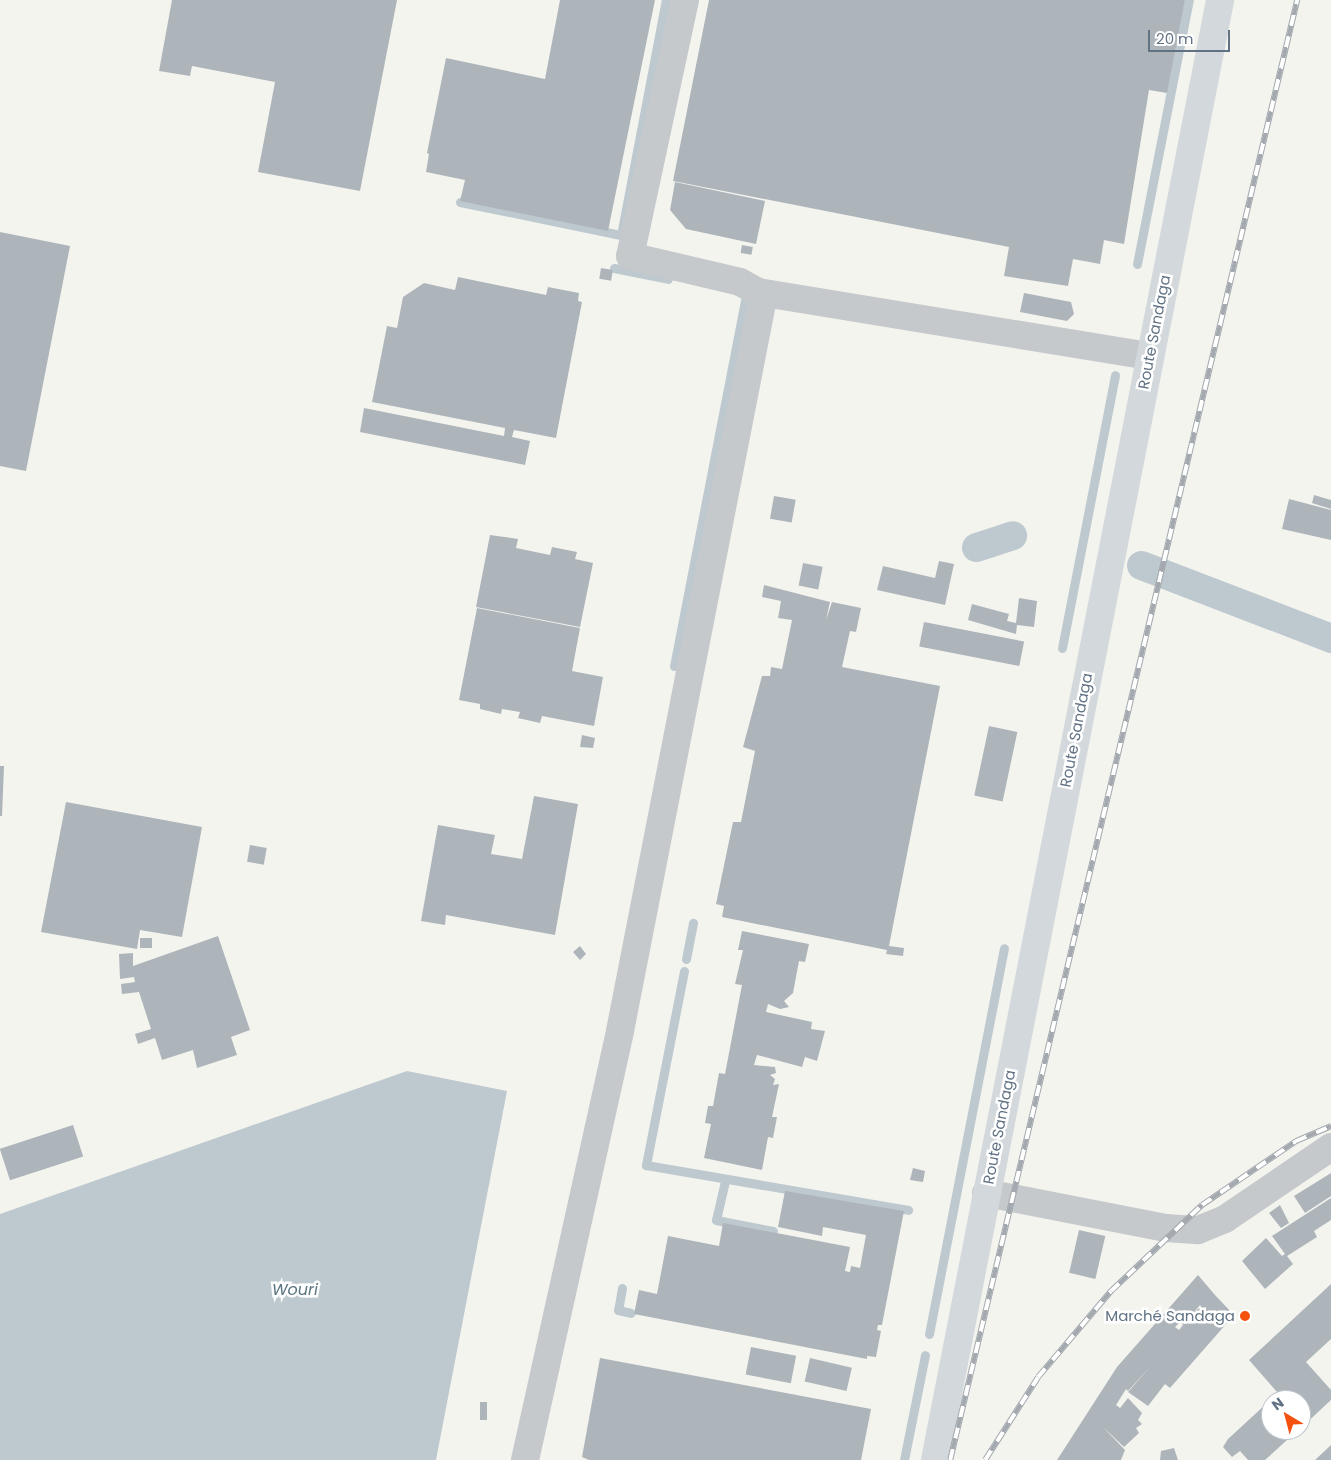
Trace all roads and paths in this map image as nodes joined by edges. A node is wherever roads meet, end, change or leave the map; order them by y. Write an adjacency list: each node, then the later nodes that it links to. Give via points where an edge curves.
1 (685, 0): 3 (street, via 630,256 740,282)
2 (1220, 0): 4 (main road, Route Sandaga)
3 (758, 292): 4 (street); 7 (street, via 762,303 620,1031)
4 (1150, 356): 6 (main road, Route Sandaga)
5 (1331, 1148): 6 (street, via 1225,1219 1198,1230 1166,1228)
6 (986, 1193): 8 (main road, Route Sandaga)
7 (525, 1460)
8 (935, 1460)

